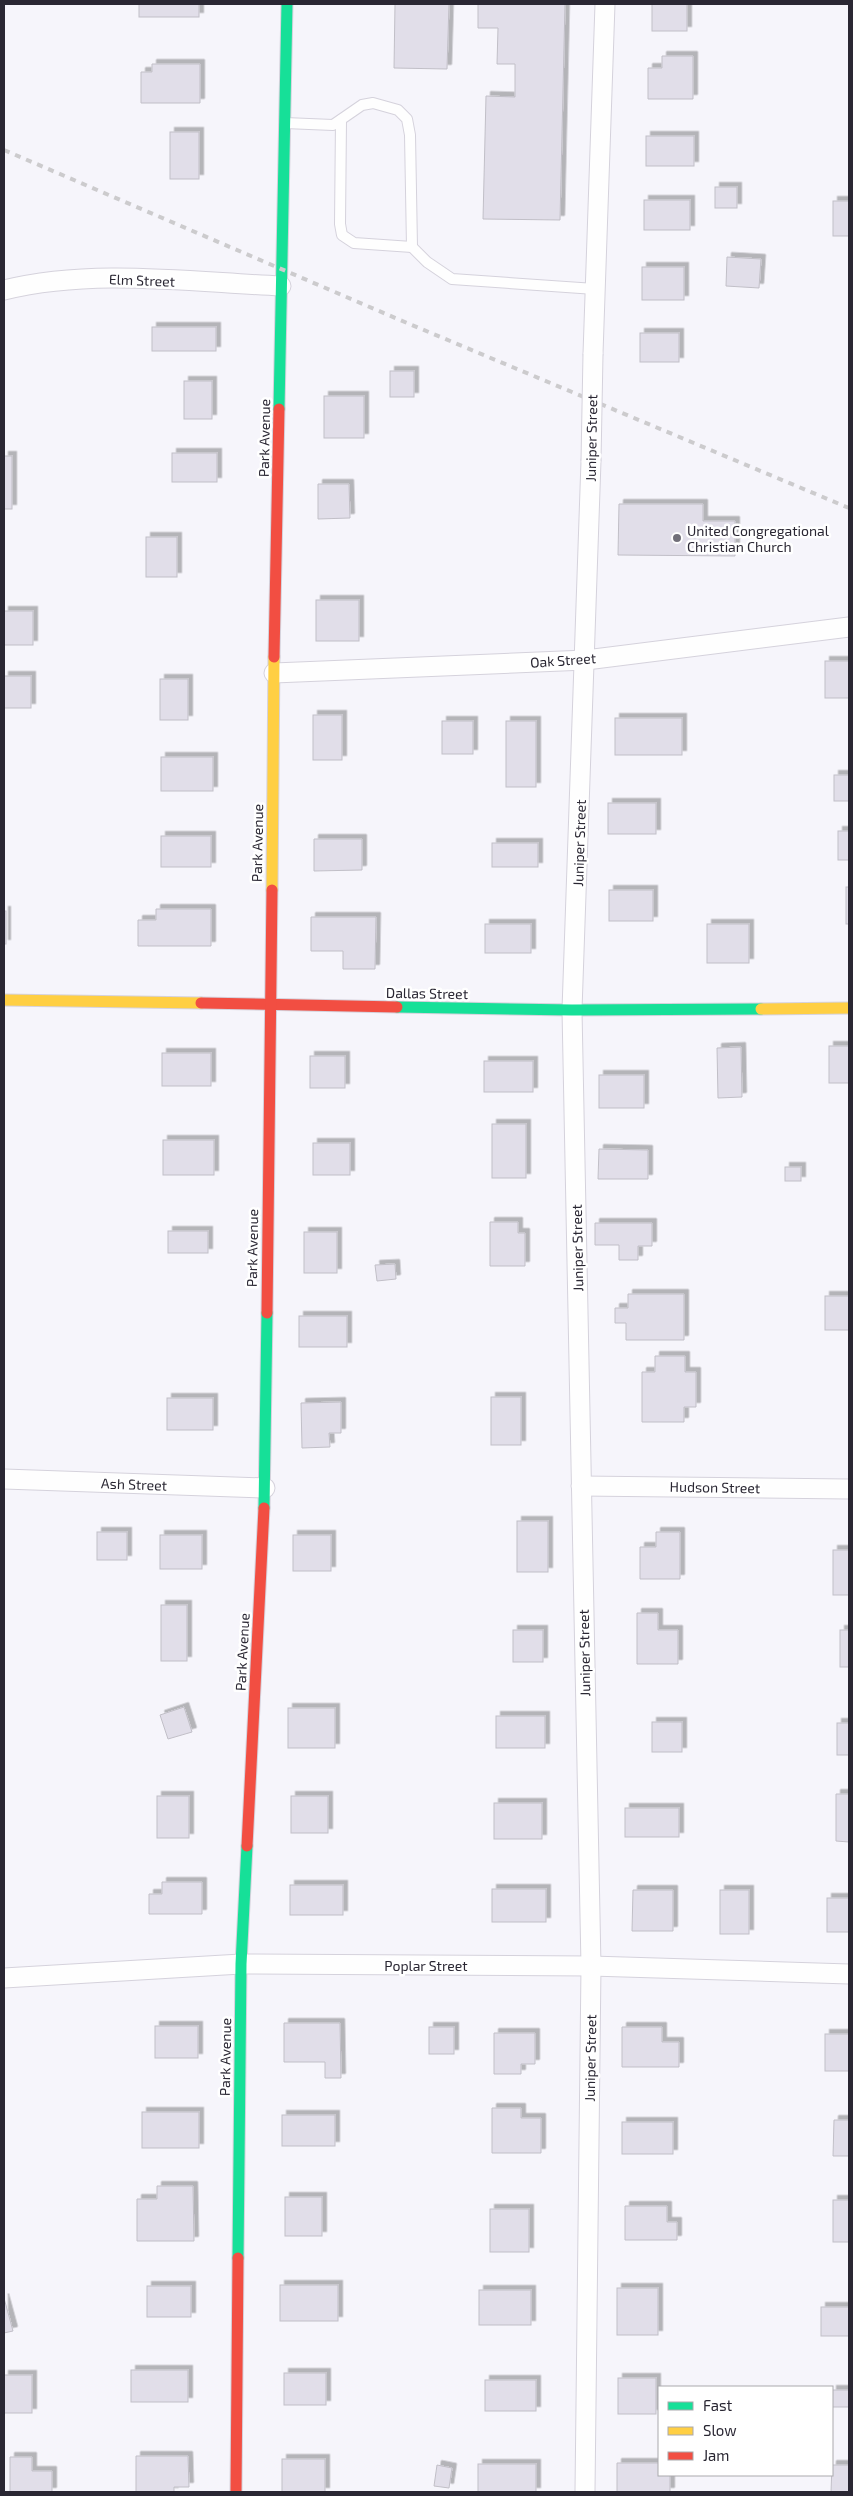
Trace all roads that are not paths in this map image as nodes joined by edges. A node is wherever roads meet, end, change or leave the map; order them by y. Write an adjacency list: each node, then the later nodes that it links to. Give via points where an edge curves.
1 (287, 4): 4 (street, Park Avenue)
2 (605, 4): 7 (street, Juniper Street)
3 (341, 120): 4 (lane, via 332,125); 5 (lane, via 342,235 354,243); 5 (lane, via 362,105 373,103 398,110 407,119)
4 (284, 123): 6 (street, Park Avenue)
5 (412, 247): 7 (lane, via 452,279)
6 (281, 286): 8 (street, Elm Street, via 106,278 28,284); 11 (street, Park Avenue)
7 (595, 289): 10 (street, Juniper Street, bridge)
8 (4, 290)
9 (849, 627): 10 (street, Oak Street)
10 (586, 660): 11 (street, Oak Street); 15 (street, Juniper Street)
11 (274, 674): 13 (street, Park Avenue)
12 (4, 1000): 13 (street, Dallas Street)
13 (270, 1005): 15 (street, Dallas Street); 18 (street, Park Avenue)
14 (849, 1008): 15 (street, Dallas Street)
15 (572, 1010): 17 (street, Juniper Street)
16 (4, 1479): 18 (street, Ash Street)
17 (581, 1486): 19 (street, Hudson Street); 21 (street, Juniper Street)
18 (265, 1488): 20 (street, Park Avenue)
19 (849, 1489)
20 (242, 1964): 21 (street, Poplar Street); 23 (street, Poplar Street); 24 (street, Park Avenue)
21 (591, 1966): 22 (street, Poplar Street); 25 (street, Juniper Street)
22 (849, 1974)
23 (4, 1978)
24 (236, 2492)
25 (585, 2492)

